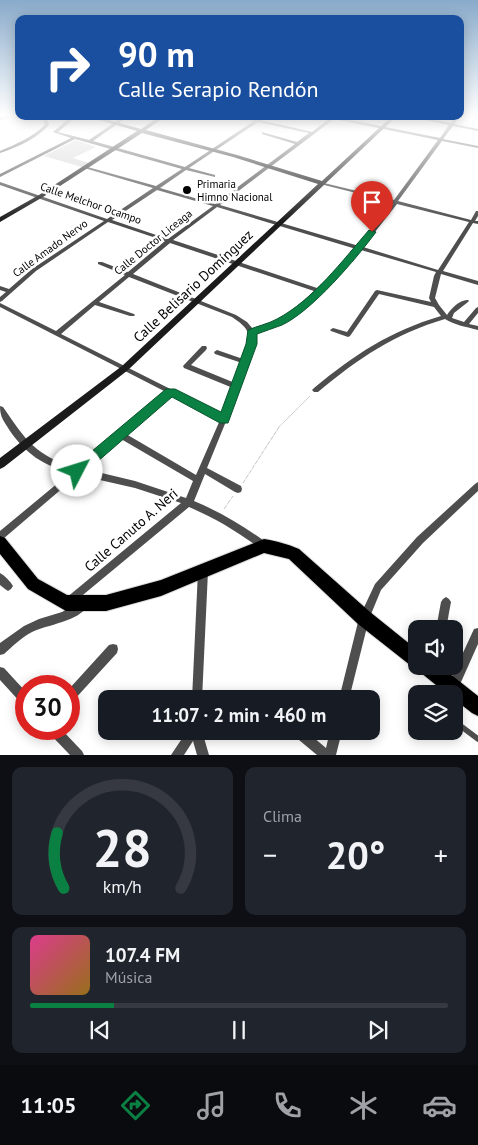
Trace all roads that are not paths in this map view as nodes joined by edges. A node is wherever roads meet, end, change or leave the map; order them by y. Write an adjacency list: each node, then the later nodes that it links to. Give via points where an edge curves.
1 (48, 151): 11 (street)
2 (110, 151): 9 (street)
3 (121, 151): 10 (street)
4 (214, 151): 8 (street); 10 (street, Calle Amado Nervo)
5 (288, 151): 8 (street, Calle Doctor Liceaga)
6 (357, 151): 14 (street, Calle Belisario Domínguez)
7 (433, 151): 17 (street)
8 (268, 166): 14 (street); 18 (street, Calle Doctor Liceaga)
9 (86, 167): 15 (street); 16 (street)
10 (186, 169): 12 (street); 15 (street, Calle Amado Nervo)
11 (0, 176)
12 (213, 176)
13 (0, 183): 16 (street, Calle Melchor Ocampo)
14 (322, 183): 17 (street); 23 (street, Calle Belisario Domínguez)
15 (158, 187): 18 (street); 21 (street, Calle Amado Nervo)
16 (41, 196): 20 (street); 21 (street, Calle Melchor Ocampo)
17 (396, 201): 22 (street); 25 (street)
18 (217, 205): 23 (street); 24 (street, Calle Doctor Liceaga)
19 (478, 212): 22 (street)
20 (0, 220)
21 (106, 220): 24 (street, Calle Melchor Ocampo); 33 (street, Calle Amado Nervo, via 34,270)
22 (475, 222): 28 (street)
23 (282, 224): 25 (street); 27 (street, Calle Belisario Domínguez)
24 (169, 241): 27 (street, Calle Melchor Ocampo); 29 (street, Calle Doctor Liceaga)
25 (360, 248): 28 (street); 32 (street)
26 (100, 262): 29 (street)
27 (236, 262): 32 (street, Calle Melchor Ocampo); 36 (street, Calle Belisario Domínguez)
28 (440, 271): 30 (street); 39 (street, via 432,298)
29 (129, 273): 36 (street); 37 (street, Calle Doctor Liceaga)
30 (478, 283)
31 (0, 288): 33 (street)
32 (317, 290): 46 (street, via 280,322)
33 (10, 291): 34 (street, Calle Amado Nervo)
34 (0, 300)
35 (466, 301): 42 (street)
36 (198, 302): 46 (street, via 234,316); 51 (street, Calle Belisario Domínguez)
37 (94, 303): 41 (street); 47 (street, Calle Doctor Liceaga)
38 (0, 305): 47 (street)
39 (435, 306): 42 (street); 45 (street, via 377,292 348,335)
40 (478, 309): 43 (street)
41 (132, 315)
42 (446, 318): 43 (street); 53 (street, via 402,330 371,347)
43 (465, 325): 44 (street)
44 (478, 328)
45 (333, 330)
46 (252, 332): 50 (street, Calle Canuto A. Neri)
47 (58, 333): 51 (street)
48 (204, 348): 52 (street, via 186,366)
49 (218, 352): 50 (street)
50 (246, 362): 52 (street, Calle Canuto A. Neri)
51 (125, 368): 54 (street); 58 (street, Calle Belisario Domínguez)
52 (237, 387): 56 (street, Calle Canuto A. Neri)
53 (316, 390)
54 (170, 392): 56 (street); 57 (street)
55 (0, 409): 58 (street)
56 (224, 419): 60 (street, Calle Canuto A. Neri)
57 (121, 435): 61 (street); 62 (street)
58 (26, 446): 59 (street, Calle Belisario Domínguez); 61 (street, via 41,458)
59 (0, 464)
60 (203, 469): 62 (street, Calle Canuto A. Neri); 64 (street)
61 (77, 471): 65 (street); 66 (street)
62 (198, 480): 65 (street, Calle Canuto A. Neri)
63 (478, 486): 75 (street, via 420,540 378,587)
64 (238, 489)
65 (189, 502): 68 (street, via 244,529); 72 (street, Calle Canuto A. Neri)
66 (0, 536)
67 (0, 543): 72 (main road, via 33,584)
68 (264, 546): 69 (main road); 75 (main road, via 294,554)
69 (203, 570): 74 (main road, via 160,588 106,604); 87 (street)
70 (0, 578): 71 (street)
71 (8, 586)
72 (66, 602): 74 (main road)
73 (446, 602): 76 (street)
74 (87, 603): 79 (street, via 74,613 24,631)
75 (364, 618): 80 (main road); 88 (street)
76 (443, 620)
77 (478, 633): 85 (street)
78 (113, 649): 83 (street)
79 (0, 650)
80 (408, 652)
81 (0, 672): 86 (street)
82 (437, 675): 84 (main road)
83 (80, 685)
84 (449, 685)
85 (454, 685)
86 (15, 688)
87 (197, 690)
88 (346, 690)
89 (463, 696): 90 (main road)
90 (478, 707)
91 (463, 728): 92 (lane)
92 (478, 739)
93 (64, 740): 98 (street)
94 (188, 740): 99 (street)
95 (198, 740): 100 (street)
96 (308, 740): 101 (street)
97 (334, 740): 102 (street)
98 (78, 755)
99 (177, 755)
100 (203, 755)
101 (326, 755)
102 (330, 755)

